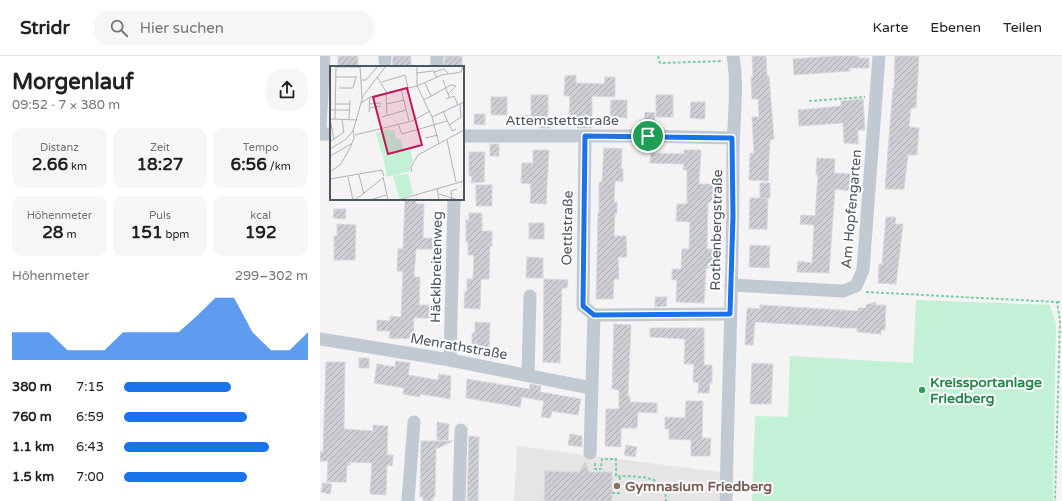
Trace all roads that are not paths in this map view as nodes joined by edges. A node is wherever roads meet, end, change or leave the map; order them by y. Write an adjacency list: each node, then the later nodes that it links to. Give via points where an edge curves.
1 (324, 56): 4 (street)
2 (879, 56): 9 (street, Am Hopfengarten, via 863,270 856,286 843,291)
3 (733, 58): 7 (street, Rothenbergstraße, via 736,102)
4 (320, 130)
5 (464, 136): 6 (street, Attemstettstraße)
6 (585, 136): 7 (street, Attemstettstraße); 12 (street, Oettlstraße, via 583,306)
7 (732, 138): 9 (street, Rothenbergstraße)
8 (454, 200): 14 (street, Häcklbreitenweg)
9 (731, 285): 11 (street, Rothenbergstraße)
10 (530, 296): 15 (street)
11 (730, 314): 12 (street); 22 (street, Rothenbergstraße)
12 (594, 315): 16 (street)
13 (320, 338): 14 (street, Menrathstraße)
14 (450, 360): 15 (street, Menrathstraße)
15 (528, 375): 16 (street, Menrathstraße)
16 (591, 388): 19 (street)
17 (414, 422): 20 (street)
18 (461, 430): 21 (street)
19 (590, 453)
20 (408, 501)
21 (459, 501)
22 (726, 501)

